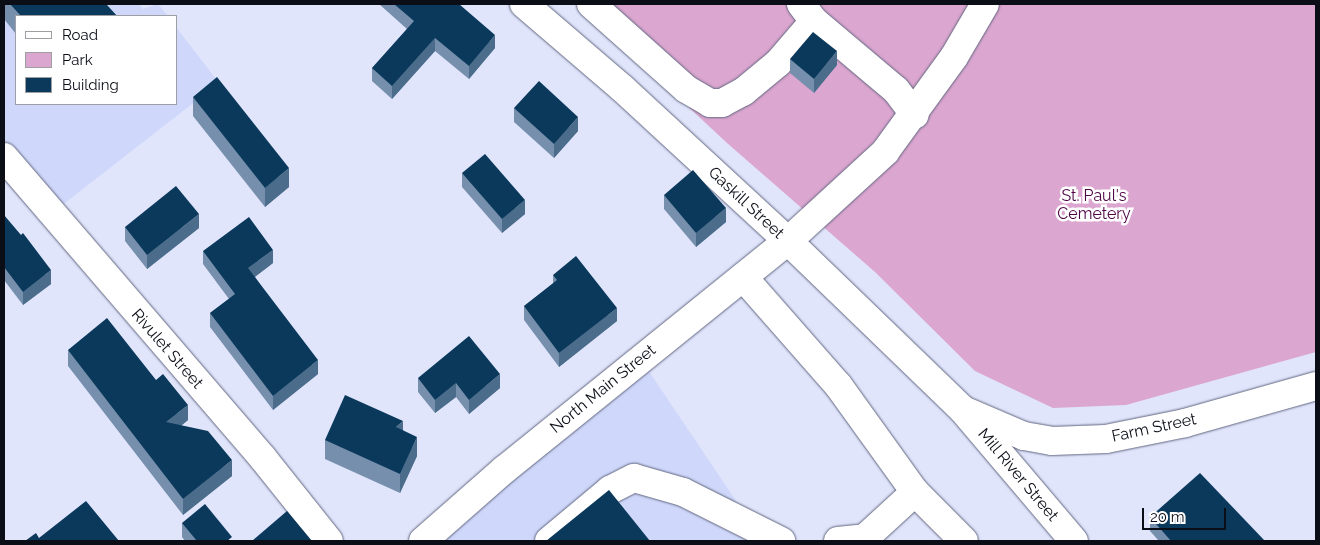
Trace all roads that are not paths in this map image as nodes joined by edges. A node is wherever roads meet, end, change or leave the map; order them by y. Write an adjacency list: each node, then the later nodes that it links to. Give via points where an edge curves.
1 (524, 4): 7 (street, Gaskill Street, via 622,88)
2 (591, 4): 4 (street, via 686,90 710,103 722,103 743,92 778,63)
3 (985, 4): 5 (street, North Main Street)
4 (808, 13): 5 (street, via 896,90)
5 (915, 115): 7 (street, North Main Street, via 885,152)
6 (4, 157): 12 (street, Rivulet Street, via 262,457)
7 (788, 242): 8 (street, North Main Street); 10 (street, Gaskill Street)
8 (743, 277): 11 (street, via 838,385); 13 (street, North Main Street, via 505,469)
9 (1316, 386): 10 (street, Farm Street, via 1138,435 1097,439 1052,441 1024,436)
10 (962, 410): 18 (street, Mill River Street)
11 (915, 492): 16 (street, via 865,538); 17 (street)
12 (329, 541)
13 (423, 541)
14 (549, 541): 15 (street, via 610,490 634,478 683,492)
15 (781, 541)
16 (838, 541)
17 (964, 541)
18 (1074, 541)

